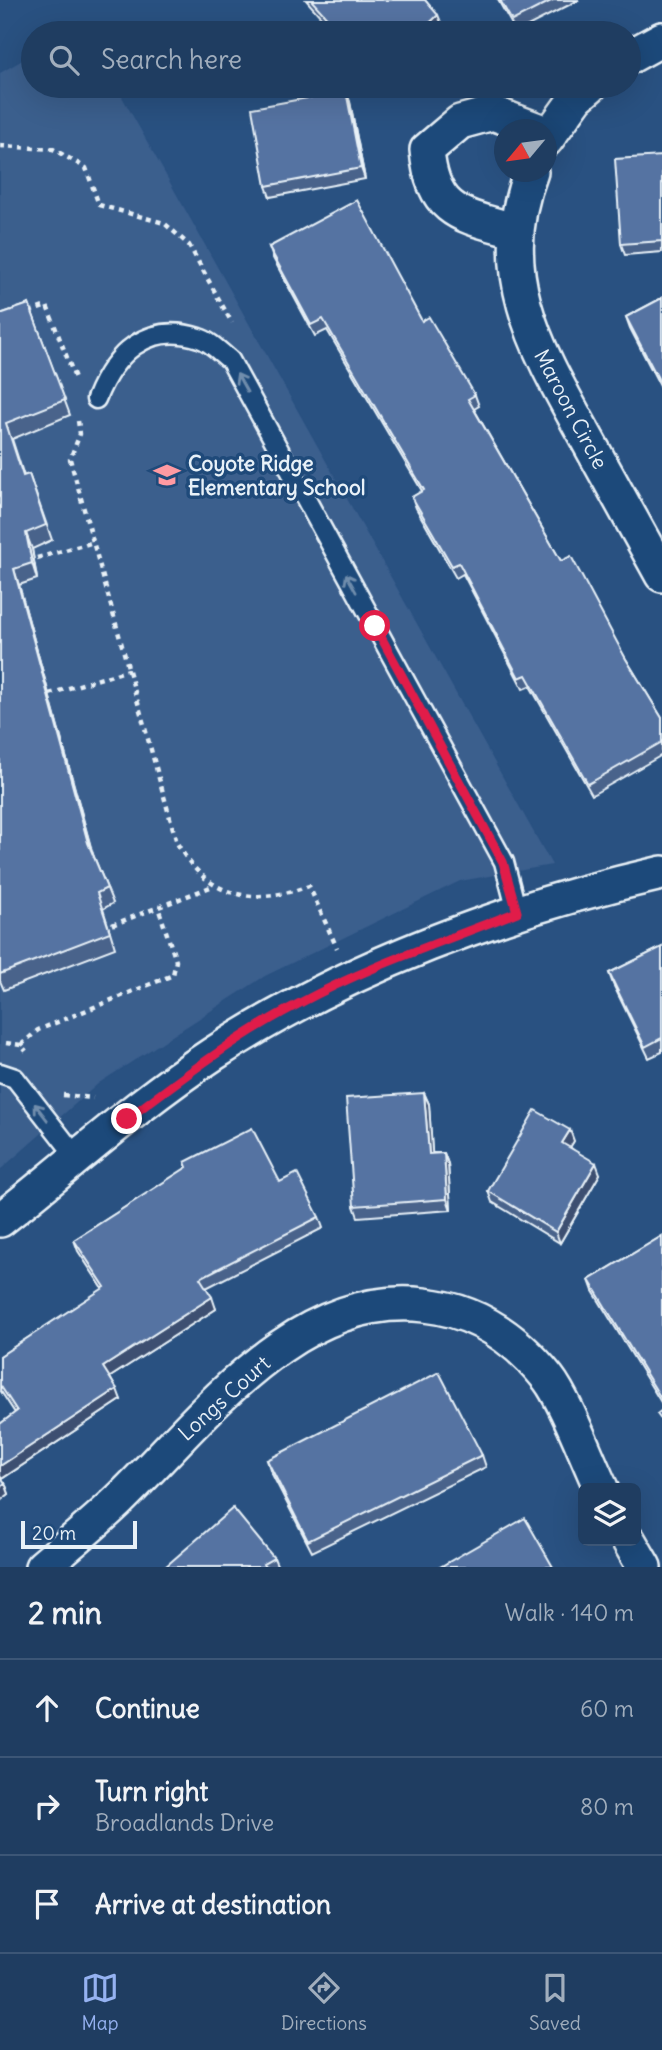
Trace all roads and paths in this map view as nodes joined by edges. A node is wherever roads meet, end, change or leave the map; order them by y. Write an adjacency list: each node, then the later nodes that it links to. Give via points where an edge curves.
1 (662, 38): 2 (street)
2 (641, 50)
3 (576, 98): 5 (street)
4 (508, 119): 7 (street, via 493,113 460,122 427,150 434,183 458,215)
5 (557, 120)
6 (529, 182): 7 (street, Maroon Circle)
7 (517, 232): 14 (street, Maroon Circle, via 517,276 527,323)
8 (23, 314): 9 (path, via 47,306)
9 (78, 386)
10 (96, 399): 20 (lane, one-way to 10, via 503,862 230,360 202,338 166,332 131,346 107,371)
11 (77, 417): 12 (path, via 80,434 70,458)
12 (94, 542): 13 (path); 15 (path)
13 (37, 558)
14 (662, 575)
15 (129, 670): 16 (path); 18 (path, via 177,843 189,865)
16 (49, 694)
17 (662, 873): 20 (street)
18 (214, 886): 19 (path); 22 (path, via 243,897 279,897 309,886)
19 (158, 907): 21 (path); 23 (path, via 176,961 173,975 38,1030)
20 (517, 912): 25 (street, via 300,1002 212,1055)
21 (113, 925)
22 (337, 948)
23 (21, 1045)
24 (0, 1073): 25 (lane, one-way to 24, via 15,1078)
25 (78, 1159): 26 (street)
26 (0, 1220)
27 (599, 1483): 29 (street, Longs Court, via 550,1381 520,1346 484,1322 445,1307 405,1303 363,1307 320,1323 262,1360)
28 (632, 1546): 30 (street)
29 (45, 1566)
30 (644, 1567)

